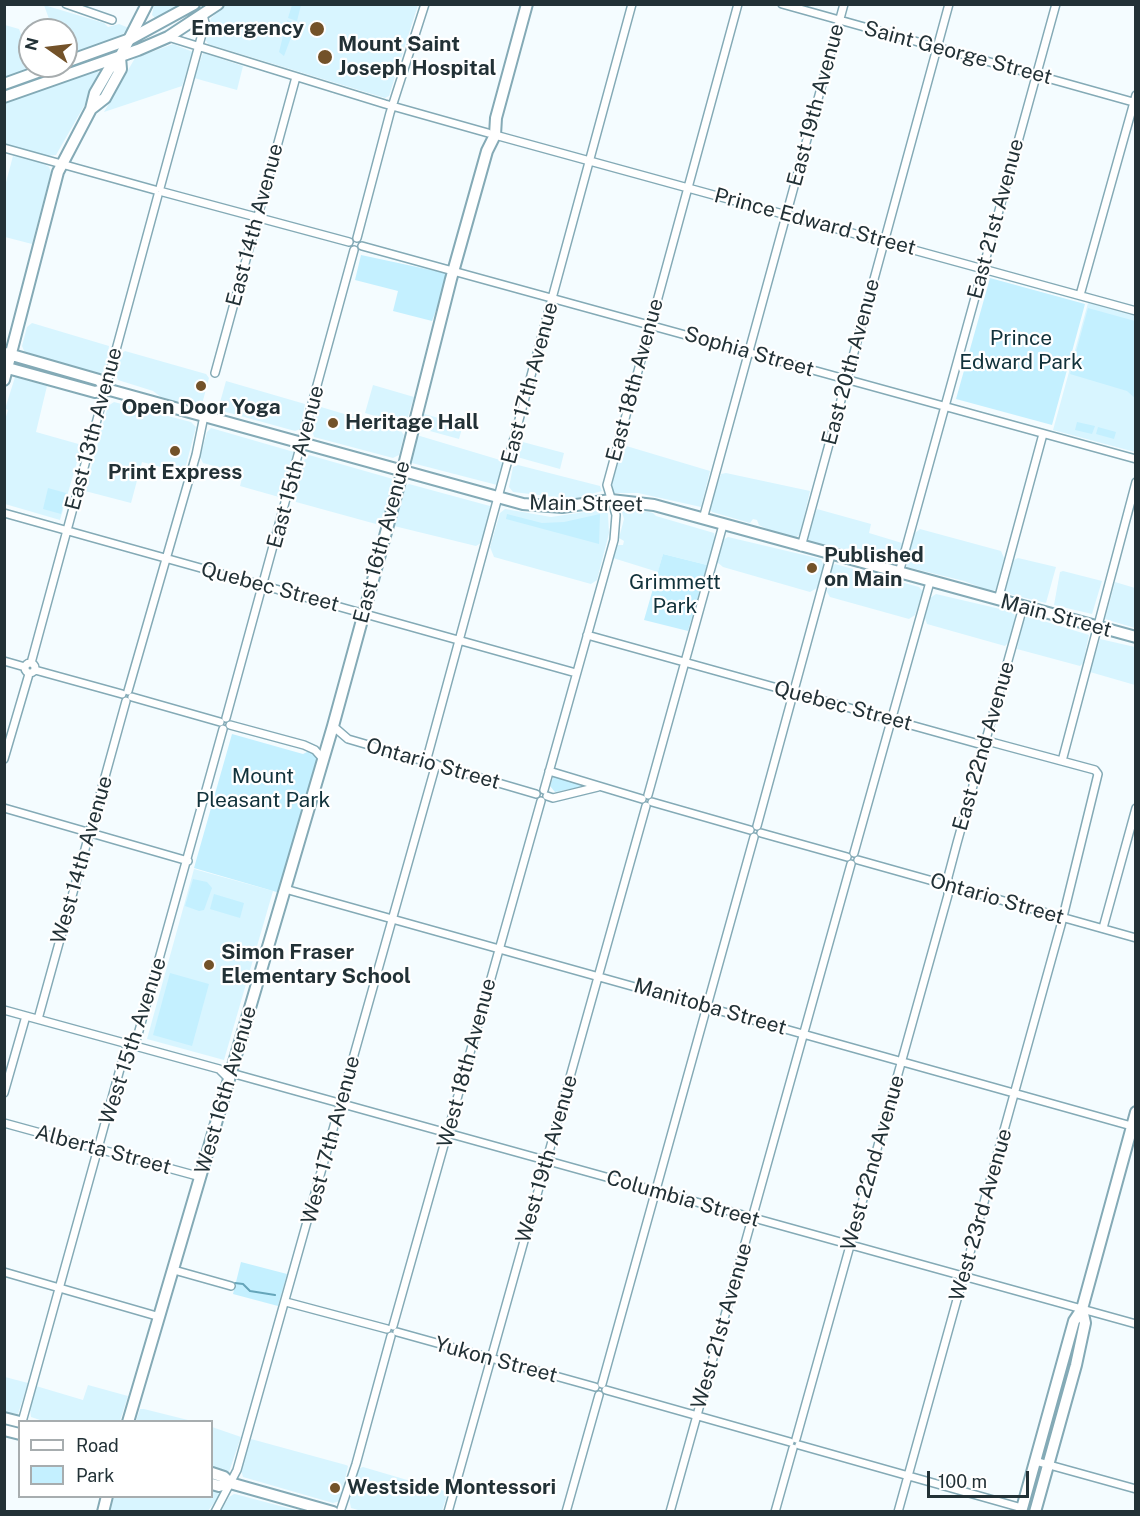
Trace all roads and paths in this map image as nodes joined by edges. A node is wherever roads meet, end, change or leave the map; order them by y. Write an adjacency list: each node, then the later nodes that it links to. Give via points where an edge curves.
1 (66, 4): 14 (street)
2 (147, 4): 17 (main road)
3 (194, 4): 17 (main road)
4 (218, 4): 13 (main road)
5 (425, 4): 28 (street)
6 (527, 4): 29 (main road, East 16th Avenue)
7 (632, 4): 31 (street, East 17th Avenue)
8 (738, 4): 33 (street, East 18th Avenue)
9 (782, 4): 15 (street, Saint George Street)
10 (844, 4): 15 (street, East 19th Avenue)
11 (949, 4): 19 (street, East 20th Avenue)
12 (1056, 4): 22 (street, East 21st Avenue)
13 (203, 14): 16 (main road); 18 (street, East 13th Avenue, via 205,23)
14 (112, 20)
15 (840, 20): 19 (street, Saint George Street); 35 (street, East 19th Avenue)
16 (168, 37): 18 (street, Prince Edward Street); 20 (main road)
17 (130, 39): 20 (main road); 21 (main road)
18 (199, 46): 23 (street, Prince Edward Street); 34 (street, East 13th Avenue)
19 (938, 48): 22 (street, Saint George Street); 39 (street, East 20th Avenue)
20 (120, 57): 26 (main road); 32 (main road, via 121,69 116,79 105,98 91,109)
21 (78, 58)
22 (1036, 75): 27 (street, Saint George Street); 42 (street, East 21st Avenue)
23 (296, 77): 28 (street, Prince Edward Street); 36 (street, East 14th Avenue)
24 (21, 78): 25 (main road)
25 (4, 84)
26 (4, 97)
27 (1134, 99): 44 (street)
28 (393, 106): 29 (street, Prince Edward Street); 37 (street)
29 (491, 134): 31 (street, Prince Edward Street); 43 (main road, East 16th Avenue)
30 (4, 148): 32 (street)
31 (589, 160): 33 (street, Prince Edward Street); 45 (street, East 17th Avenue)
32 (61, 164): 34 (street); 49 (main road)
33 (688, 187): 35 (street, Prince Edward Street); 47 (street, East 18th Avenue)
34 (159, 191): 36 (street); 54 (street, East 13th Avenue)
35 (786, 214): 39 (street, Prince Edward Street); 48 (street, East 19th Avenue)
36 (258, 217): 38 (street); 51 (street, East 14th Avenue)
37 (357, 238): 38 (street); 40 (street)
38 (349, 242): 41 (street)
39 (884, 242): 42 (street, Prince Edward Street); 52 (street, East 20th Avenue)
40 (362, 246): 41 (street); 43 (street, Sophia Street)
41 (354, 250): 58 (street, East 15th Avenue)
42 (982, 268): 44 (street, Prince Edward Street); 55 (street, East 21st Avenue)
43 (454, 271): 45 (street, Sophia Street); 60 (main road, East 16th Avenue)
44 (1080, 295): 46 (street, Prince Edward Street)
45 (552, 298): 47 (street, Sophia Street); 62 (street, East 17th Avenue)
46 (1136, 311)
47 (650, 325): 48 (street, Sophia Street); 63 (street, East 18th Avenue, via 607,485)
48 (749, 351): 52 (street, Sophia Street); 65 (street, East 19th Avenue)
49 (8, 354): 50 (main road); 54 (main road, Main Street, via 99,380)
50 (6, 367): 53 (main road); 54 (main road, Main Street, via 95,392)
51 (215, 373)
52 (846, 379): 55 (street, Sophia Street); 68 (street, East 20th Avenue)
53 (4, 380)
54 (106, 389): 56 (main road, Main Street); 67 (street, East 13th Avenue)
55 (945, 406): 57 (street, Sophia Street); 71 (street, East 21st Avenue)
56 (204, 416): 58 (main road, Main Street); 70 (street)
57 (1043, 434): 59 (street, Sophia Street); 74 (street)
58 (303, 442): 60 (main road, Main Street); 73 (street, East 15th Avenue)
59 (1136, 459)
60 (402, 470): 62 (main road, Main Street); 76 (main road, East 16th Avenue)
61 (1136, 482): 77 (street)
62 (500, 498): 63 (main road, Main Street, via 545,507); 80 (street, East 17th Avenue)
63 (611, 500): 65 (main road, Main Street, via 643,502); 78 (street, East 18th Avenue, via 616,515 614,540)
64 (4, 513): 67 (street, Quebec Street)
65 (703, 519): 66 (main road, Main Street)
66 (723, 525): 68 (main road, Main Street); 82 (street)
67 (67, 531): 70 (street, Quebec Street); 83 (street, East 13th Avenue)
68 (801, 547): 69 (main road, Main Street)
69 (831, 555): 71 (main road, Main Street); 85 (street)
70 (165, 559): 73 (street, Quebec Street); 86 (street)
71 (899, 573): 72 (main road, Main Street)
72 (930, 582): 74 (main road, Main Street); 87 (street)
73 (263, 585): 76 (street, Quebec Street); 88 (street, East 15th Avenue)
74 (998, 600): 75 (main road, Main Street)
75 (1023, 607): 77 (main road, Main Street); 90 (street, East 22nd Avenue)
76 (364, 613): 80 (street, Quebec Street); 89 (main road, East 16th Avenue)
77 (1097, 627): 79 (main road, Main Street); 93 (street)
78 (587, 635): 82 (street, Quebec Street); 84 (street, East 18th Avenue)
79 (1136, 637)
80 (460, 640): 84 (street, Quebec Street); 94 (street, East 17th Avenue)
81 (4, 661): 83 (street)
82 (685, 663): 85 (street, Quebec Street); 100 (street)
83 (30, 668): 86 (street); 91 (street, East 13th Avenue)
84 (576, 673): 96 (street, East 18th Avenue)
85 (792, 693): 87 (street, Quebec Street); 103 (street)
86 (127, 696): 88 (street); 104 (street, West 14th Avenue)
87 (891, 719): 90 (street, Quebec Street); 105 (street)
88 (225, 723): 92 (street, via 304,745); 106 (street, West 15th Avenue)
89 (333, 726): 92 (main road, East 16th Avenue); 94 (street, Ontario Street, via 348,739)
90 (984, 743): 93 (street, Quebec Street); 107 (street, East 22nd Avenue)
91 (4, 759)
92 (324, 759): 108 (main road, West 16th Avenue)
93 (1062, 761): 97 (street, Quebec Street)
94 (426, 762): 95 (street, Ontario Street)
95 (436, 764): 99 (street, Ontario Street); 110 (street, West 17th Avenue)
96 (549, 771): 98 (street, Ontario Street); 99 (street, East 18th Avenue)
97 (1098, 774): 109 (street, West 23rd Avenue)
98 (598, 787): 99 (street, Ontario Street, via 553,798); 100 (street, Ontario Street)
99 (542, 795): 113 (street, West 18th Avenue)
100 (647, 801): 103 (street, Ontario Street); 114 (street, West 19th Avenue)
101 (4, 808): 104 (street)
102 (1136, 808): 111 (street)
103 (755, 831): 105 (street, Ontario Street); 115 (street)
104 (90, 833): 106 (street); 118 (street, West 14th Avenue)
105 (852, 859): 107 (street, Ontario Street); 119 (street, West 21st Avenue)
106 (188, 861): 120 (street, West 15th Avenue)
107 (948, 885): 109 (street, Ontario Street); 121 (street, West 22nd Avenue)
108 (285, 889): 110 (street, Manitoba Street); 122 (main road, West 16th Avenue)
109 (1062, 917): 111 (street, Ontario Street); 124 (street, West 23rd Avenue)
110 (392, 918): 113 (street, Manitoba Street); 125 (street, West 17th Avenue)
111 (1103, 928): 112 (street, Ontario Street)
112 (1136, 938)
113 (499, 948): 114 (street, Manitoba Street); 129 (street, West 18th Avenue)
114 (598, 975): 115 (street, Manitoba Street); 131 (street, West 19th Avenue)
115 (708, 1006): 119 (street, Manitoba Street); 133 (street)
116 (4, 1010): 117 (street, Columbia Street)
117 (26, 1016): 118 (street, Columbia Street); 123 (street)
118 (38, 1019): 120 (street, Columbia Street)
119 (804, 1034): 121 (street, Manitoba Street); 134 (street, West 21st Avenue)
120 (132, 1045): 122 (street, Columbia Street); 130 (street, West 15th Avenue, via 125,1051)
121 (902, 1061): 124 (street, Manitoba Street); 135 (street, West 22nd Avenue)
122 (229, 1072): 125 (street, Columbia Street); 132 (main road, West 16th Avenue)
123 (4, 1093)
124 (1016, 1093): 128 (street, Manitoba Street); 138 (street, West 23rd Avenue)
125 (341, 1102): 129 (street, Columbia Street); 141 (street, West 17th Avenue)
126 (1136, 1112): 128 (main road)
127 (4, 1123): 130 (street, Alberta Street)
128 (1134, 1126): 142 (main road)
129 (448, 1132): 131 (street, Columbia Street); 145 (street, West 18th Avenue)
130 (98, 1149): 132 (street, Alberta Street); 140 (street, West 15th Avenue)
131 (546, 1160): 133 (street, Columbia Street); 146 (street, West 19th Avenue)
132 (201, 1177): 136 (main road, West 16th Avenue)
133 (656, 1191): 134 (street, Columbia Street); 147 (street)
134 (752, 1218): 135 (street, Columbia Street); 148 (street, West 21st Avenue)
135 (850, 1245): 138 (street, Columbia Street); 151 (street, West 22nd Avenue)
136 (174, 1270): 139 (street); 143 (main road, West 16th Avenue)
137 (4, 1272): 140 (street)
138 (964, 1277): 142 (street, Columbia Street); 155 (street, West 23rd Avenue)
139 (231, 1286)
140 (59, 1287): 143 (street); 149 (street, West 15th Avenue)
141 (286, 1302): 145 (street, Yukon Street); 156 (street, West 17th Avenue)
142 (1082, 1310): 144 (street, Columbia Street); 152 (main road, via 1074,1321); 153 (main road, via 1085,1323 1076,1365)
143 (160, 1317): 150 (main road, West 16th Avenue)
144 (1136, 1324)
145 (392, 1331): 146 (street, Yukon Street); 162 (street, West 18th Avenue)
146 (491, 1358): 147 (street, Yukon Street); 163 (street, West 19th Avenue)
147 (601, 1389): 148 (street, Yukon Street); 164 (street)
148 (697, 1416): 151 (street, Yukon Street); 165 (street, West 21st Avenue)
149 (22, 1420)
150 (129, 1420)
151 (794, 1444): 155 (street, Yukon Street); 166 (street, West 22nd Avenue)
152 (1035, 1461): 153 (street); 159 (main road)
153 (1048, 1464): 158 (street); 168 (main road)
154 (213, 1473): 156 (main road)
155 (909, 1475): 159 (street, Yukon Street); 167 (street, West 23rd Avenue)
156 (231, 1483): 157 (main road); 160 (street, West 17th Avenue); 161 (main road)
157 (213, 1484)
158 (1136, 1489)
159 (1022, 1510)
160 (215, 1512)
161 (333, 1512)
162 (340, 1512)
163 (447, 1512)
164 (566, 1512)
165 (670, 1512)
166 (775, 1512)
167 (898, 1512)
168 (1035, 1512)

